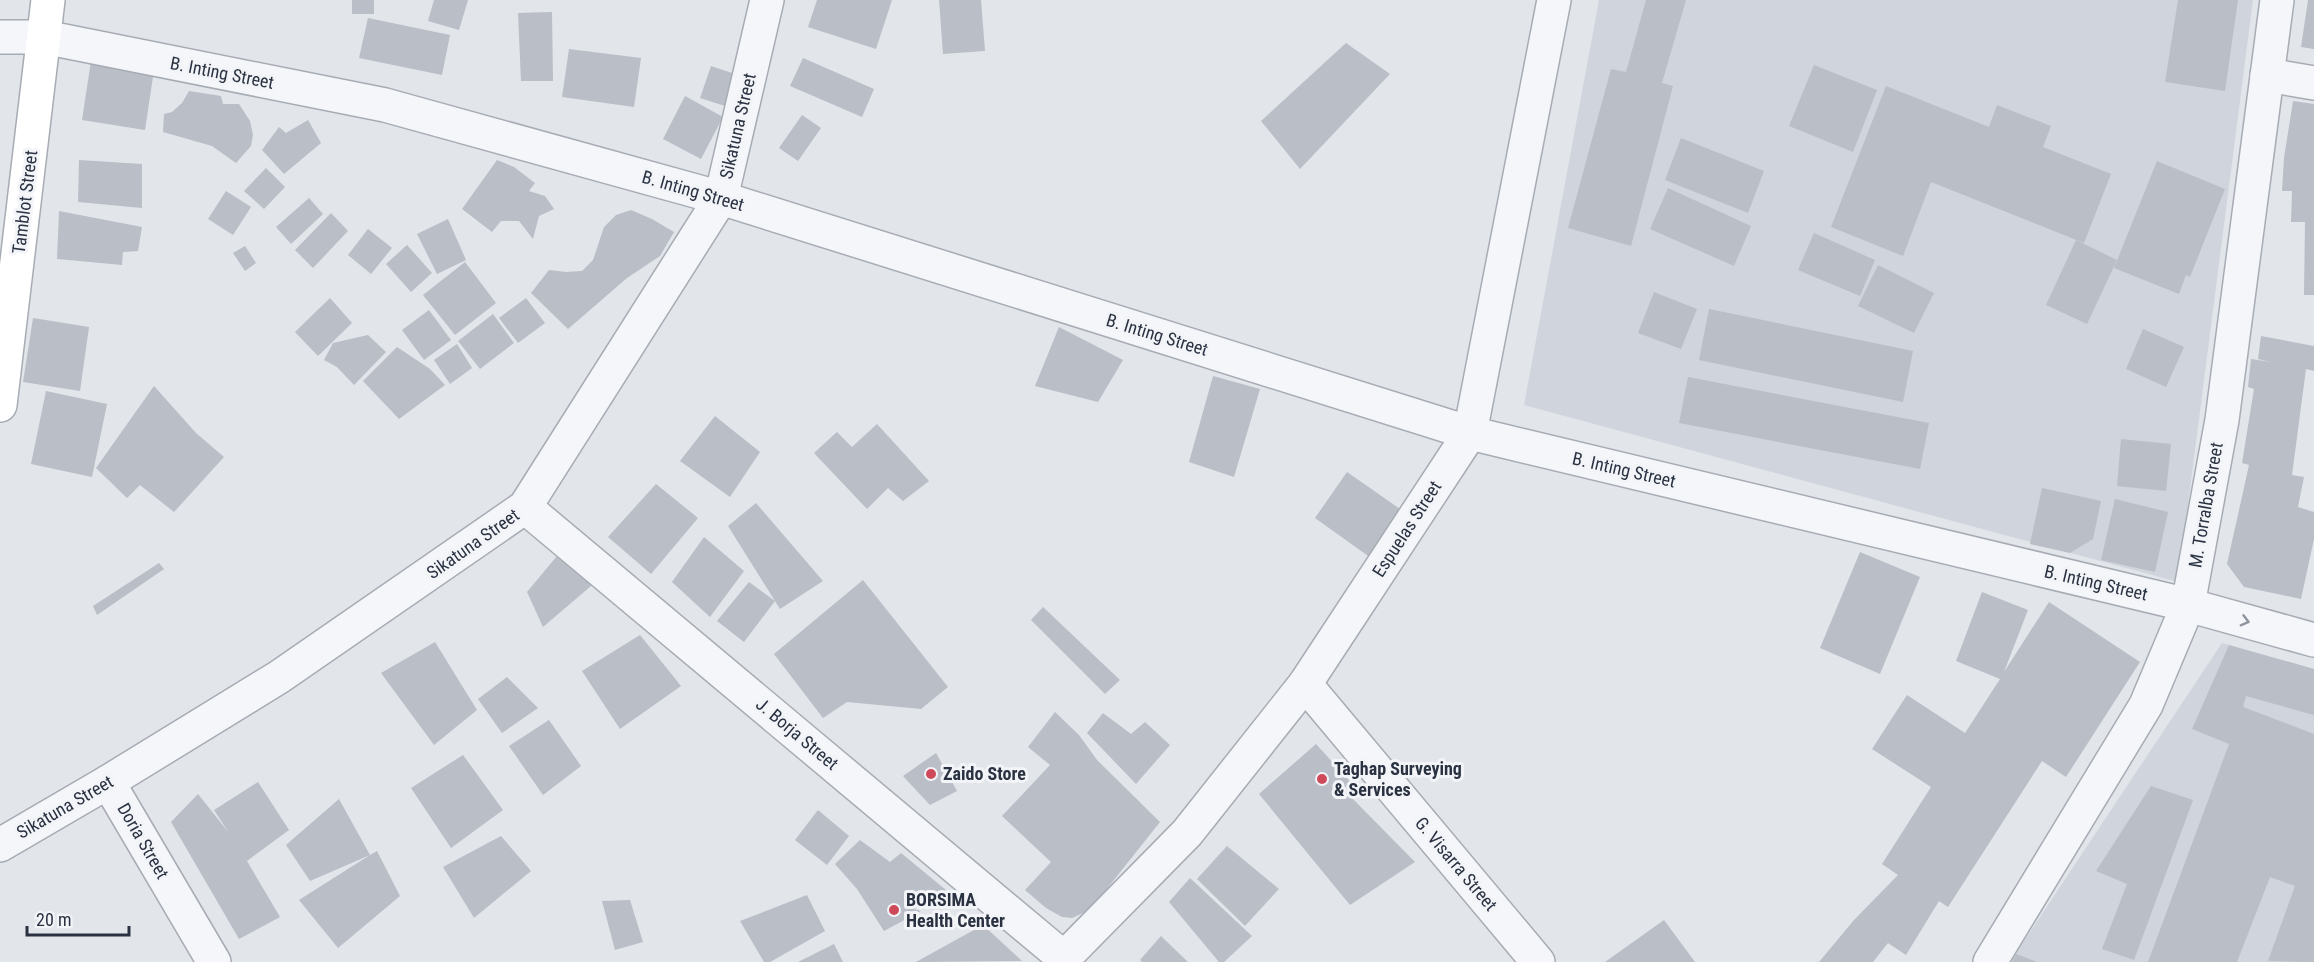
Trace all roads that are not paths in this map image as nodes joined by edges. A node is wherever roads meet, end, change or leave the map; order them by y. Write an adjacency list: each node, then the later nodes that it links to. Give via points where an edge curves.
1 (48, 0): 6 (main road, Tamblot Street)
2 (767, 0): 9 (street, Sikatuna Street)
3 (1554, 0): 11 (street, Espuelas Street)
4 (2277, 0): 7 (street, M. Torralba Street)
5 (0, 37): 6 (street, B. Inting Street)
6 (44, 37): 9 (street, B. Inting Street, via 385,105); 10 (main road, Tamblot Street)
7 (2267, 75): 8 (street); 13 (street, M. Torralba Street, via 2222,420)
8 (2314, 83)
9 (721, 198): 11 (street, B. Inting Street); 12 (street, Sikatuna Street)
10 (0, 405)
11 (1470, 433): 13 (street, B. Inting Street); 15 (street, Espuelas Street)
12 (525, 507): 16 (street, Sikatuna Street, via 279,677); 18 (street, J. Borja Street)
13 (2188, 605): 14 (street, B. Inting Street, one-way to 14); 21 (street, M. Torralba Street, via 2146,705)
14 (2314, 640)
15 (1305, 684): 18 (street, Espuelas Street, via 1187,833); 20 (street, G. Visarra Street)
16 (108, 782): 17 (street, Sikatuna Street); 19 (street, Doria Street)
17 (0, 845)
18 (1064, 961)
19 (213, 962)
20 (1538, 962)
21 (1990, 962)

